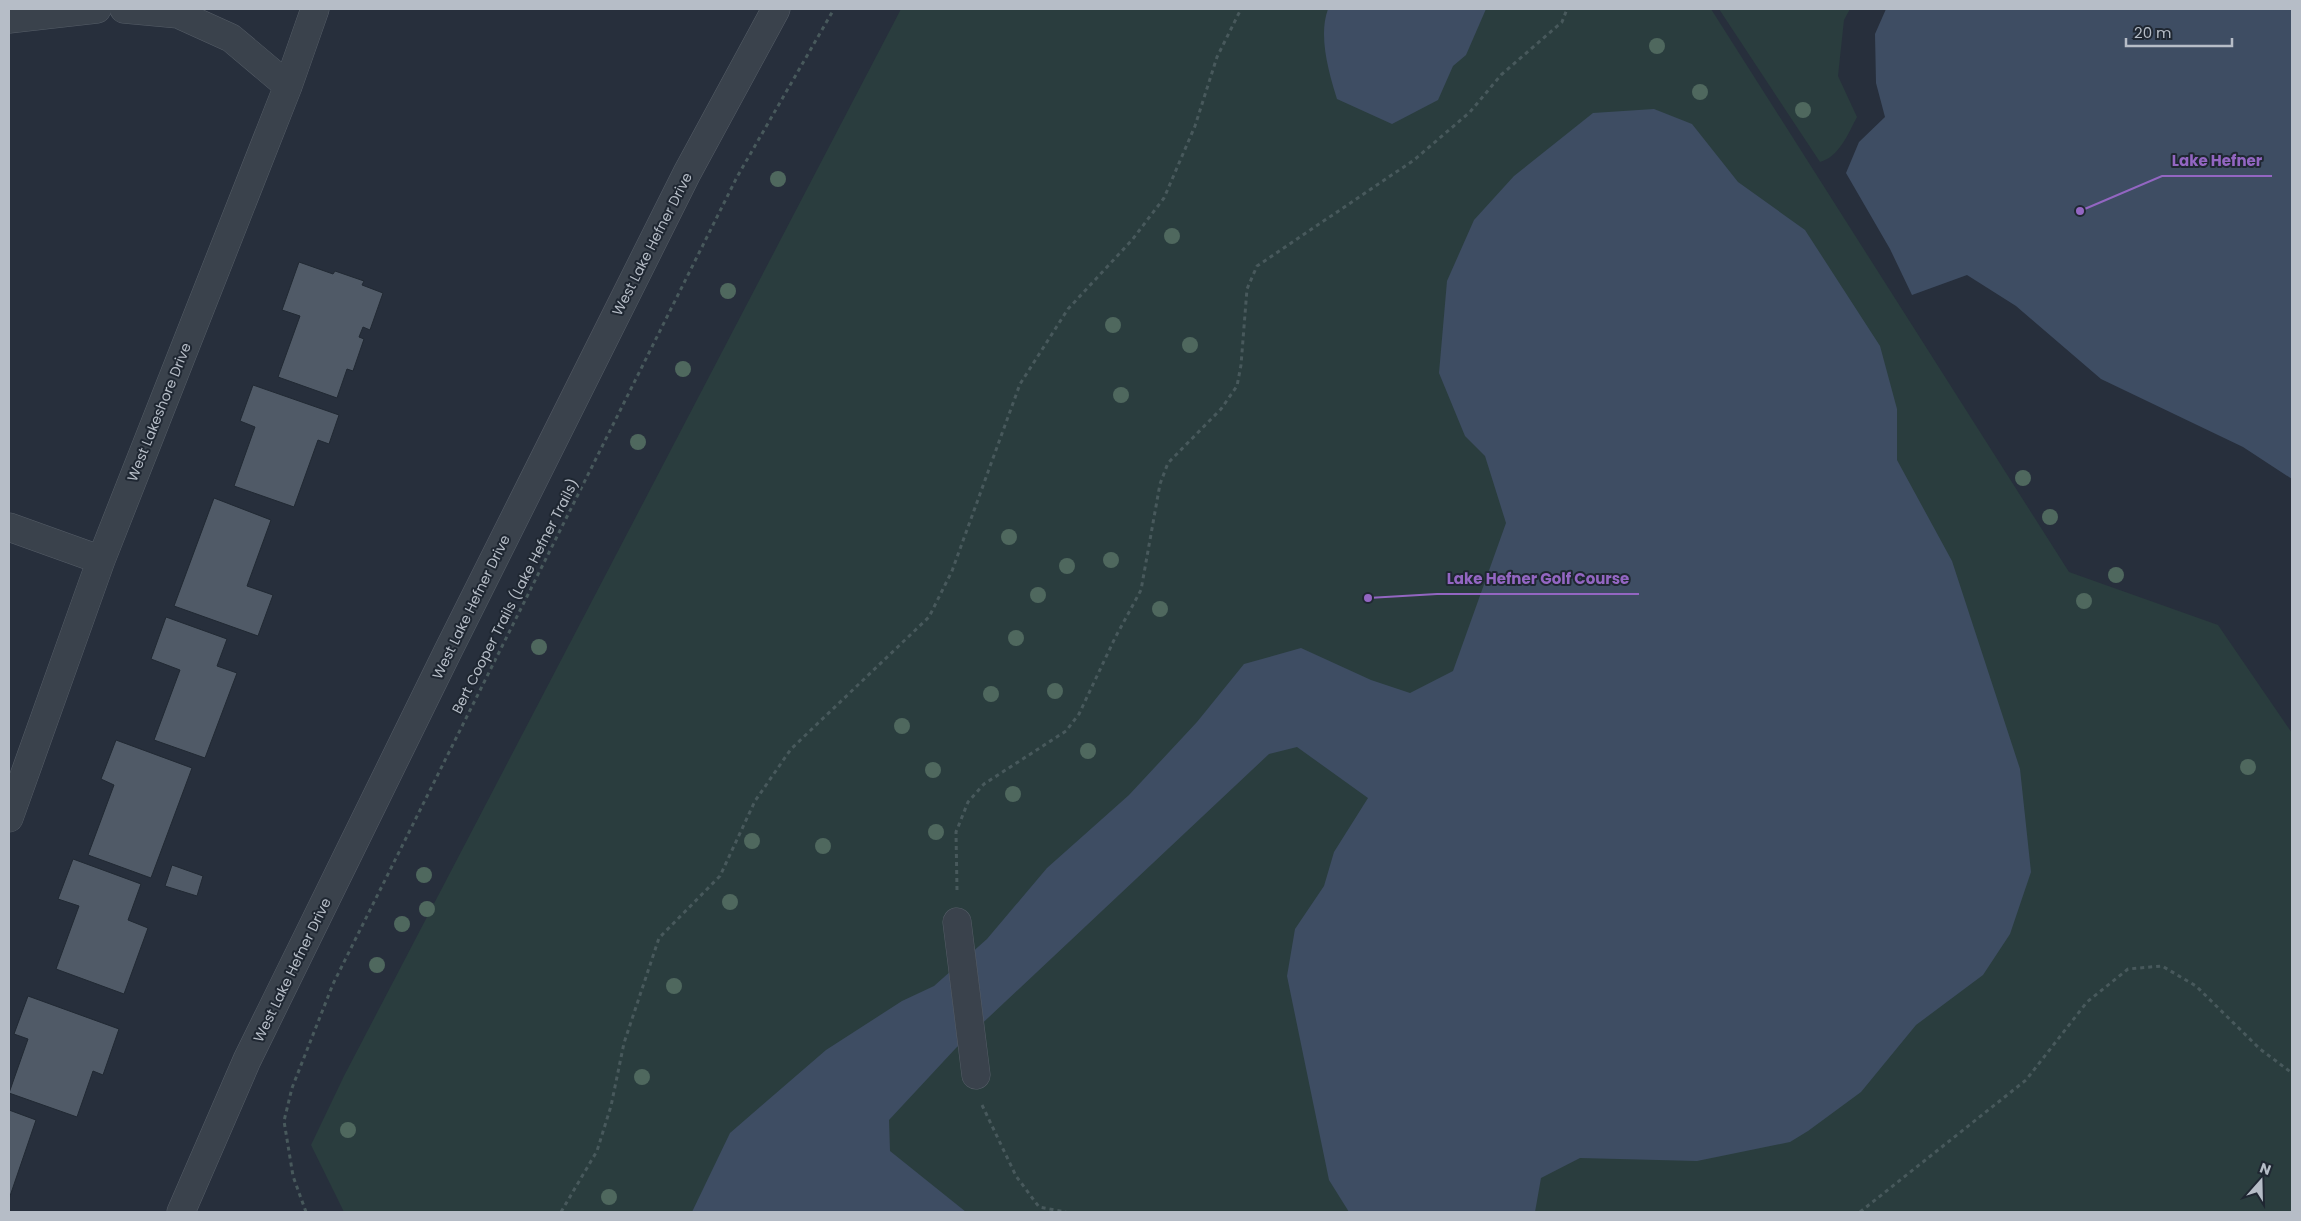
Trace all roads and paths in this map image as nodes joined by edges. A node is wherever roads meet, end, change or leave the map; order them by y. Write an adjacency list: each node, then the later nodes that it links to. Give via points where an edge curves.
1 (97, 9): 8 (street)
2 (124, 9): 9 (street, via 178,14 231,38)
3 (315, 9): 9 (street, West Lakeshore Drive)
4 (776, 9): 16 (street, West Lake Hefner Drive, via 687,173 448,651 247,1060)
5 (834, 9): 17 (path, Bert Cooper Trails (Lake Hefner Trails), via 737,177 333,984 292,1088 284,1121 292,1176)
6 (1241, 9): 18 (path, via 1217,57 1195,126 1164,198 1132,240 1068,309 1020,384 952,571 930,617 791,749 755,802 720,876 659,938 624,1043 611,1106 597,1151)
7 (1567, 9): 13 (path, via 1562,22 1500,75 1470,112 1414,160 1257,266 1247,290 1237,386 1221,408 1168,463 1160,484 1141,590 1079,714 1066,731 984,784 968,802 956,832)
8 (9, 19)
9 (288, 86): 11 (street, West Lakeshore Drive)
10 (9, 527): 11 (street)
11 (101, 560): 12 (street, West Lakeshore Drive)
12 (9, 818)
13 (957, 922): 15 (street)
14 (2292, 1073): 20 (path, via 2260,1049 2196,986 2162,966 2128,969 2087,1002 2026,1080)
15 (976, 1075): 19 (path, via 976,1094 1016,1176 1038,1206)
16 (181, 1212)
17 (306, 1212)
18 (560, 1212)
19 (1066, 1212)
20 (1860, 1212)

